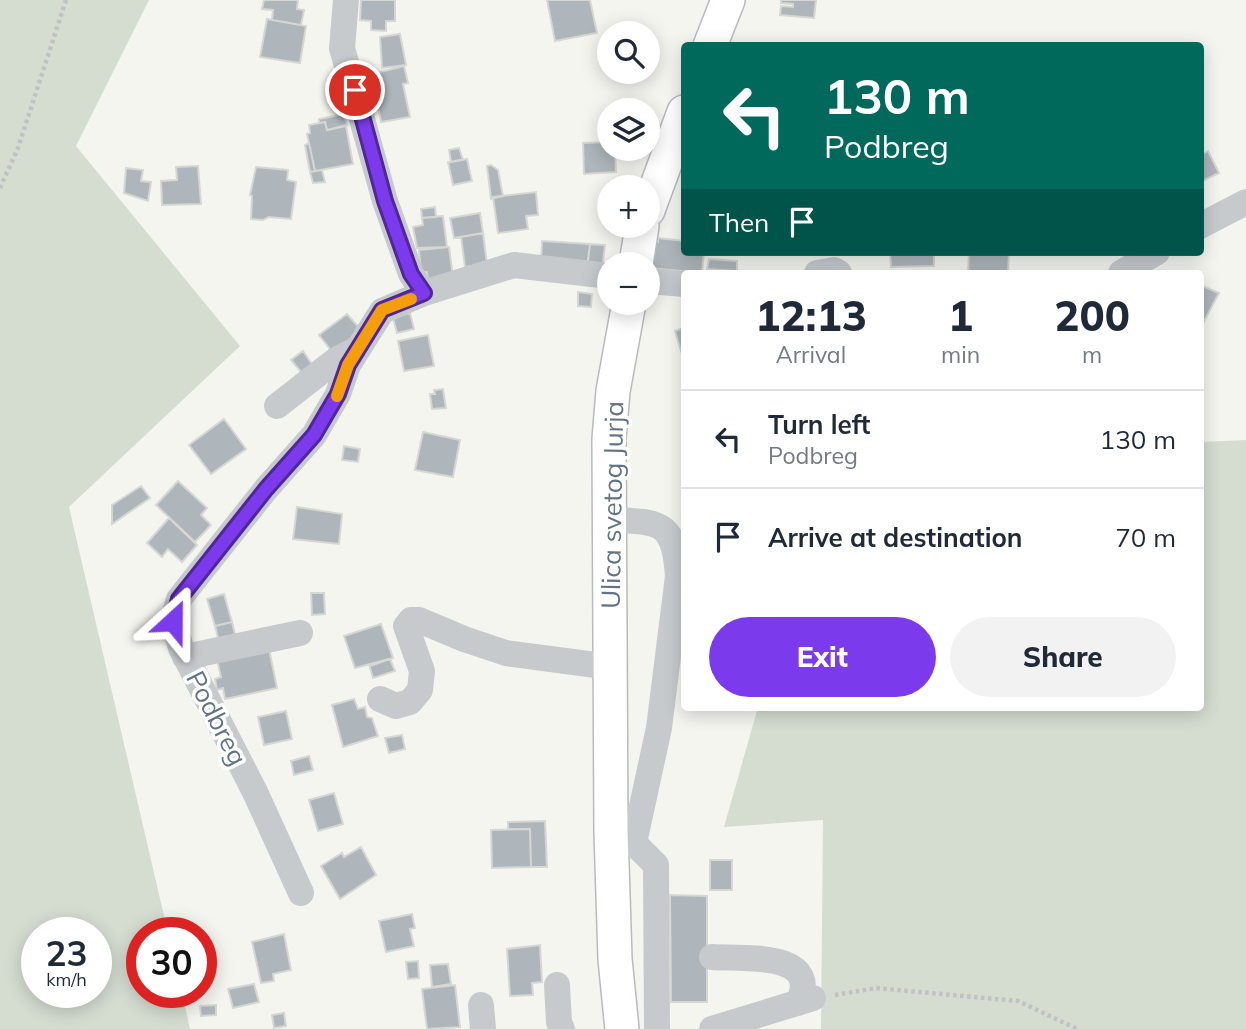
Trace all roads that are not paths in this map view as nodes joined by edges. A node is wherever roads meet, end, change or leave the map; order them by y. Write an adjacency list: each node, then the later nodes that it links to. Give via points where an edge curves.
1 (346, 0): 13 (street, via 342,48 385,201 411,274)
2 (728, 0): 3 (main road)
3 (712, 42)
4 (681, 120): 5 (main road)
5 (660, 177)
6 (1246, 202): 7 (street)
7 (1204, 224)
8 (1150, 256): 9 (street)
9 (1126, 270)
10 (597, 275): 13 (street, Podbreg, via 514,265)
11 (660, 282): 12 (street)
12 (681, 284)
13 (424, 293): 15 (street, Podbreg, via 382,310)
14 (627, 315): 17 (main road, Ulica svetog Jurja, via 612,403)
15 (359, 348): 16 (street); 19 (street, Podbreg, via 314,435 179,599 173,621)
16 (277, 406)
17 (609, 519): 20 (main road, Ulica svetog Jurja); 22 (street, via 663,527 672,538 678,576 659,728)
18 (300, 633): 19 (street)
19 (185, 657): 23 (street, Podbreg)
20 (611, 667): 21 (street, via 506,653 411,620 406,626 422,671 420,690 410,702 396,706); 22 (main road, Ulica svetog Jurja)
21 (380, 699)
22 (623, 838): 27 (main road, Ulica svetog Jurja, via 615,958); 28 (street, via 656,864)
23 (301, 893)
24 (712, 957): 29 (street, via 785,963 800,974 805,1001)
25 (557, 985): 26 (street)
26 (562, 1029)
27 (622, 1029)
28 (657, 1029)
29 (712, 1029)

